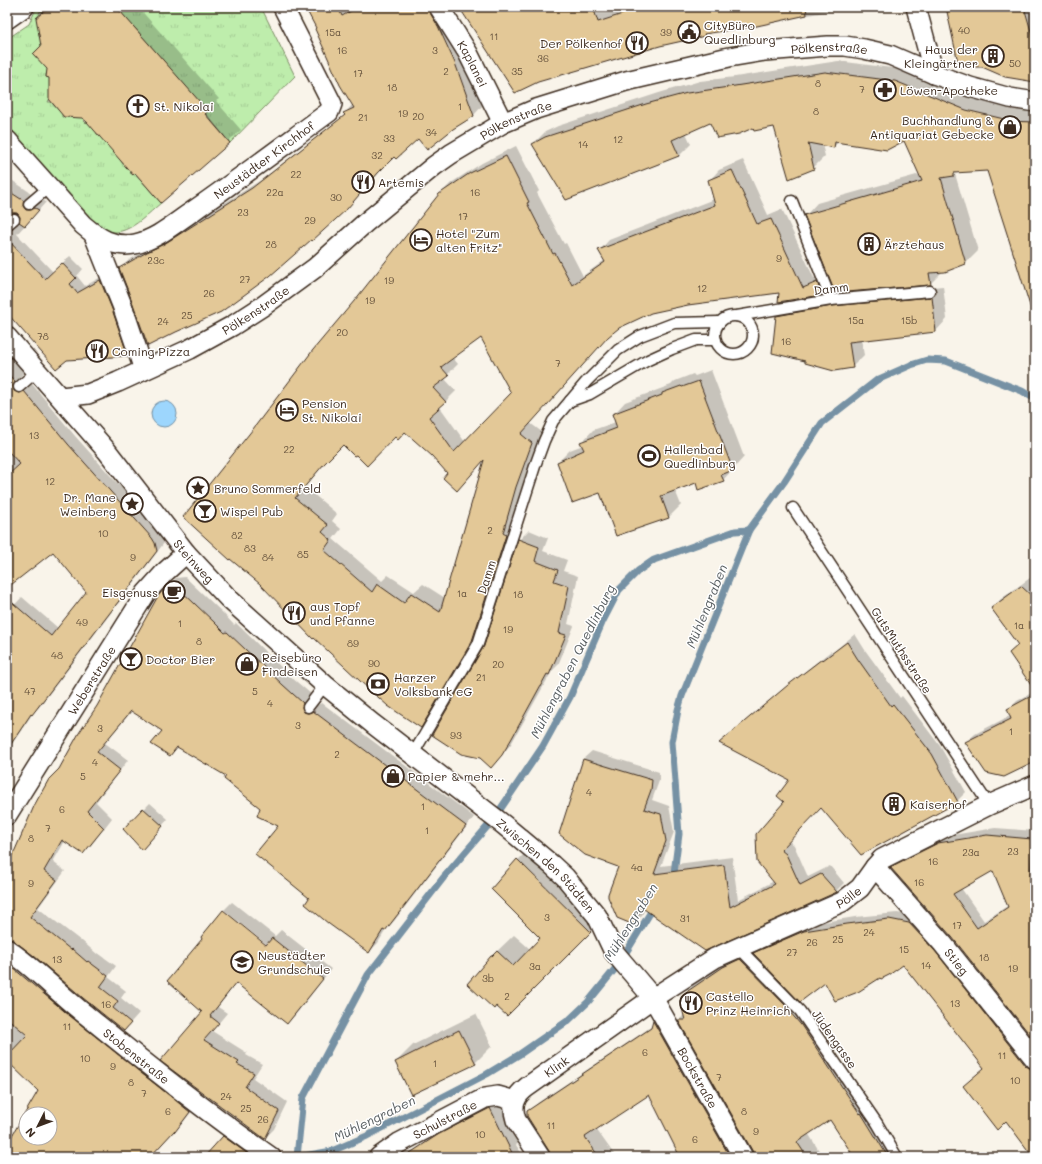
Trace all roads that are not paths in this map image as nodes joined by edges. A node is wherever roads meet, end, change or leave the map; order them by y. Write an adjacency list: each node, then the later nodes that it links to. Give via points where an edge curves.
1 (24, 7): 5 (street)
2 (284, 7): 13 (street, Neustädter Kirchhof, via 332,104 329,112 160,233 134,244 120,245)
3 (439, 7): 8 (street, Kaplanei, via 468,54)
4 (916, 7): 6 (street)
5 (7, 19)
6 (934, 74): 7 (street, Pölkenstraße, via 970,87); 8 (street, Pölkenstraße, via 890,55 864,49 828,46 780,50 729,57 626,81 536,109)
7 (1035, 102)
8 (503, 123): 20 (street, Pölkenstraße, via 434,166 315,268 264,306 190,349)
9 (7, 140): 10 (street, Neustädter Kirchhof)
10 (49, 187): 12 (lane); 13 (street, Neustädter Kirchhof)
11 (792, 201): 15 (lane)
12 (30, 204)
13 (94, 235): 20 (street, Neustädter Kirchhof)
14 (930, 291): 15 (lane, Damm)
15 (831, 300): 16 (lane, Damm)
16 (737, 316): 17 (lane, via 725,318); 19 (lane, via 752,327 753,340 750,345 740,353 734,354 723,350)
17 (720, 322): 19 (lane); 24 (lane, Damm, via 674,323 640,336 607,360)
18 (7, 337): 21 (street, Steinweg)
19 (716, 340): 24 (lane, via 696,340 672,349 590,394)
20 (144, 370): 23 (street, Pölkenstraße, via 88,394)
21 (37, 371): 22 (lane); 23 (street, Steinweg)
22 (19, 387)
23 (61, 398): 26 (street, Steinweg)
24 (570, 401): 29 (lane, Damm, via 553,421 544,441 478,644)
25 (793, 508): 31 (lane, GutsMuthsstraße)
26 (186, 553): 27 (street, Steinweg, via 229,599); 32 (street, Weberstraße, via 146,593)
27 (325, 685): 28 (lane); 29 (street, Steinweg)
28 (308, 707)
29 (414, 754): 36 (street, Zwischen den Städten, via 504,824 565,877 597,916 614,952)
30 (1035, 785): 31 (street, Pölle)
31 (990, 805): 33 (street, Pölle, via 882,859)
32 (7, 815)
33 (875, 867): 34 (street, Pölle, via 860,888 842,902); 37 (street, Stieg, via 943,944)
34 (738, 947): 36 (street, Pölle, via 715,958); 43 (lane, Jüdengasse, via 800,1011 877,1123)
35 (7, 949): 39 (street, Stobenstraße, via 221,1122)
36 (653, 998): 38 (street, Klink, via 527,1087); 42 (street, Bockstraße)
37 (1035, 1059)
38 (515, 1101): 40 (street, Schulstraße, via 498,1096 485,1098 399,1143); 41 (street, via 516,1120)
39 (270, 1156)
40 (379, 1157)
41 (540, 1157)
42 (743, 1157)
43 (897, 1157)

